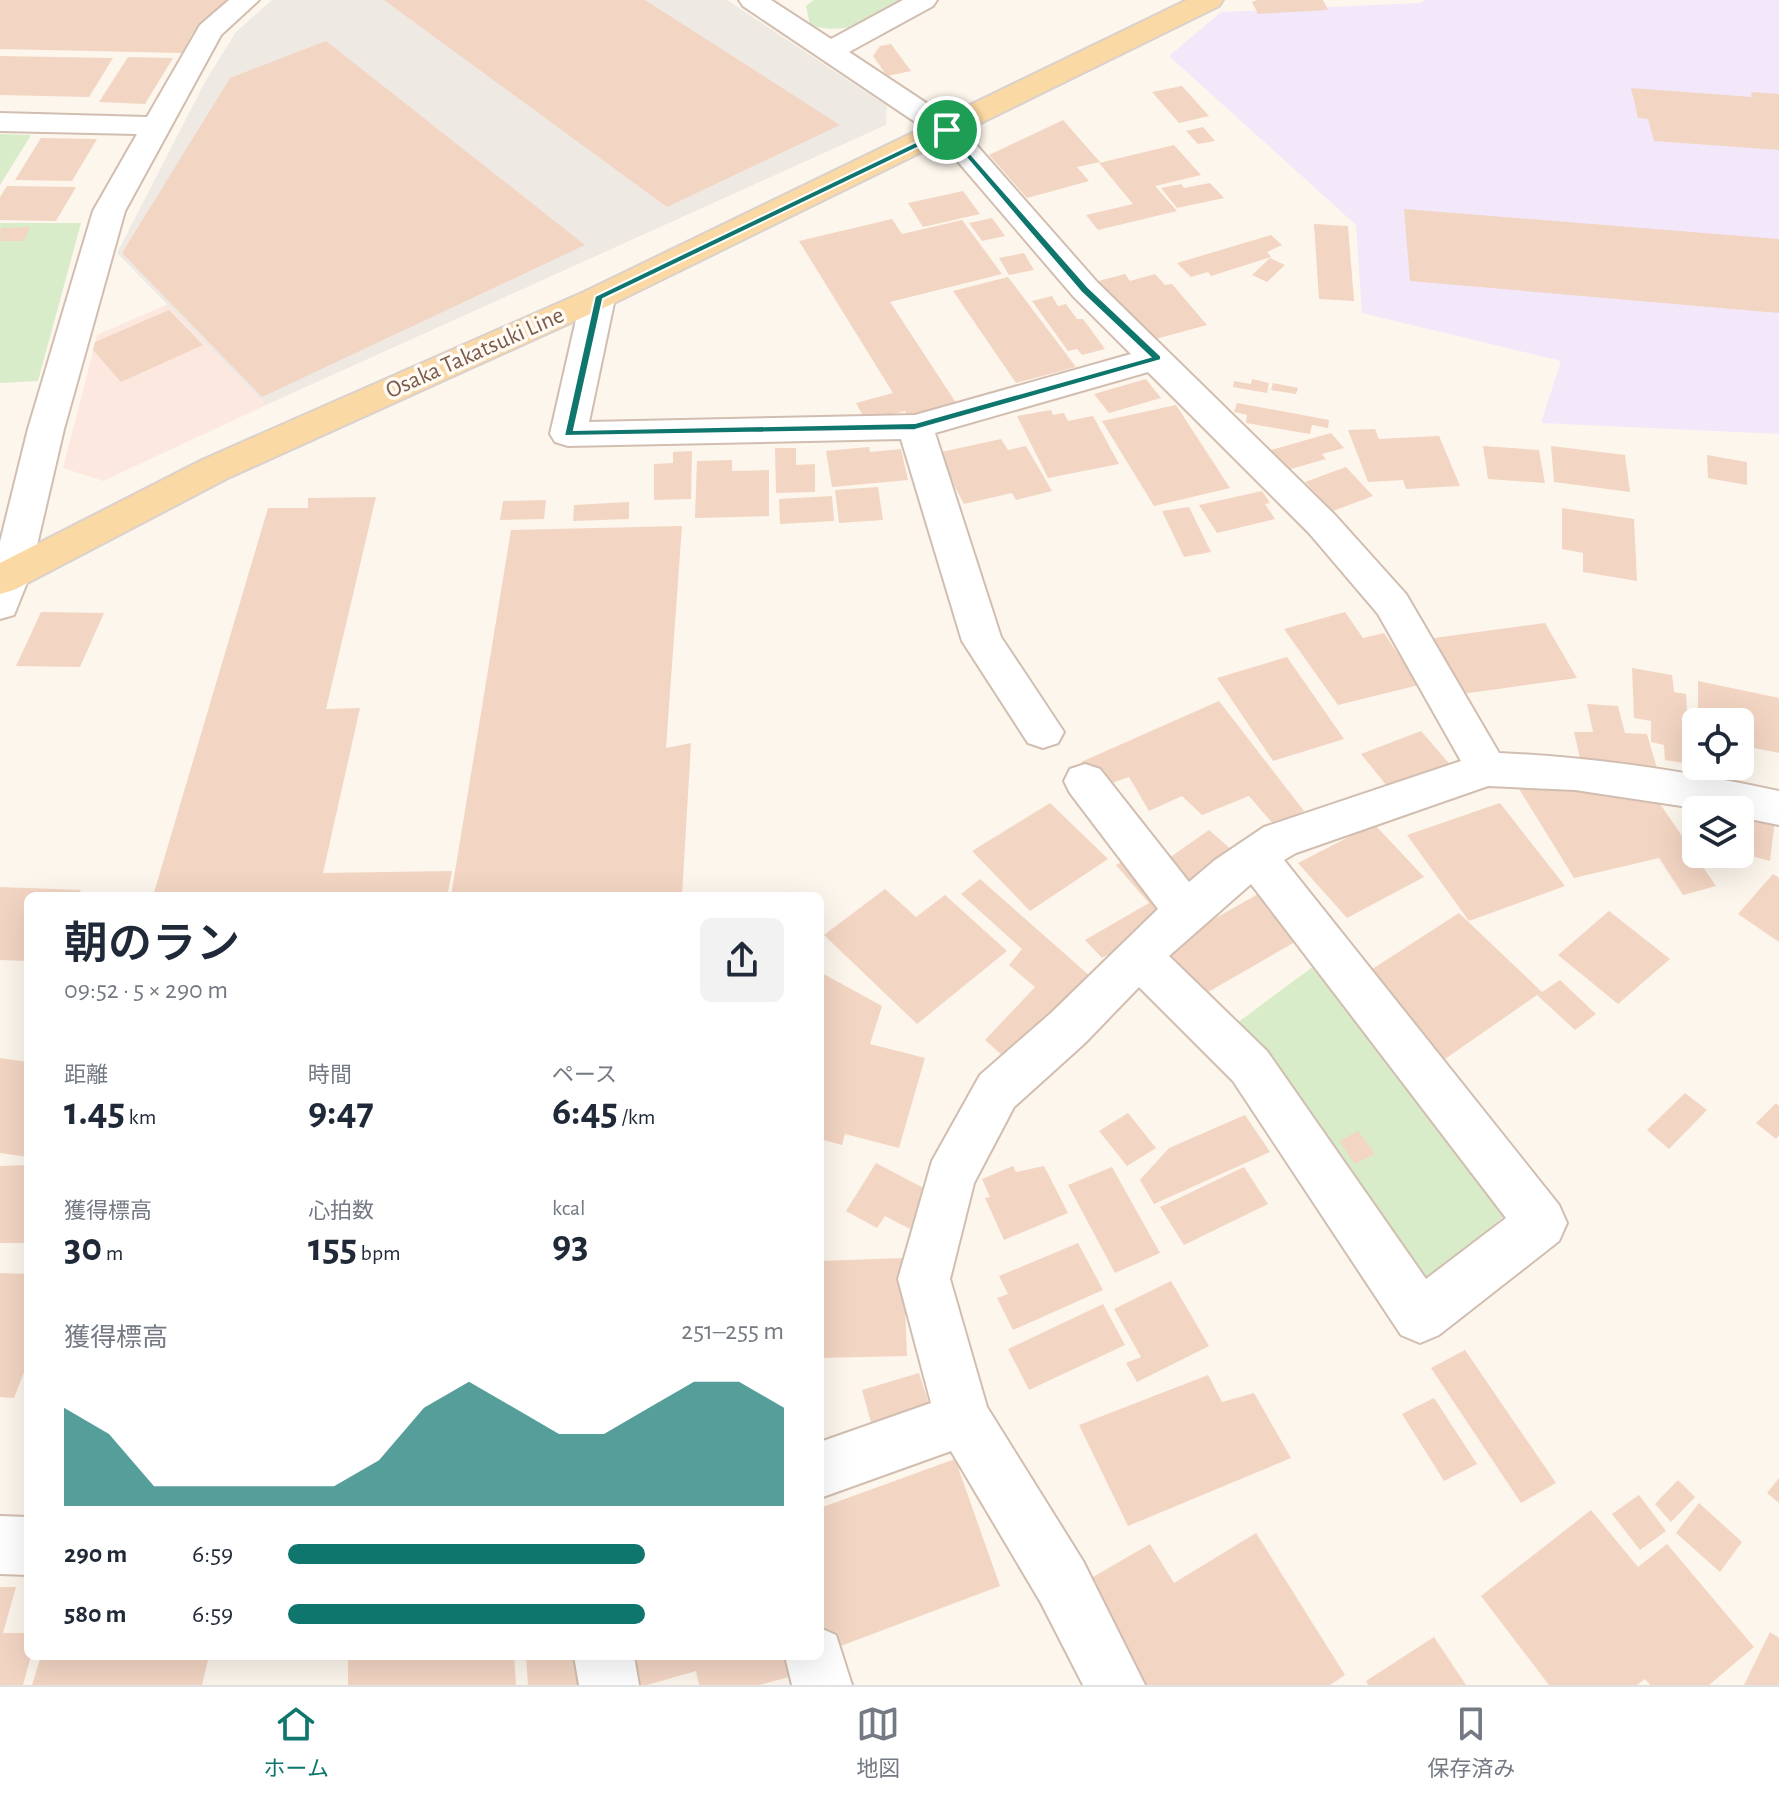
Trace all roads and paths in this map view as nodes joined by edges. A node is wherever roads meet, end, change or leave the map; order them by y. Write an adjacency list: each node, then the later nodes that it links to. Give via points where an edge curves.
1 (245, 0): 8 (street, via 210,31)
2 (753, 0): 5 (street)
3 (923, 0): 6 (street)
4 (1209, 0): 9 (main road, Osaka Takatsuki Line)
5 (792, 10): 6 (street)
6 (830, 51): 9 (street)
7 (0, 122): 8 (street)
8 (154, 126): 13 (street, via 109,211)
9 (947, 130): 10 (main road, Osaka Takatsuki Line); 11 (street, via 1085,289)
10 (598, 298): 12 (street, via 568,434); 13 (main road, Osaka Takatsuki Line, via 215,469)
11 (1157, 358): 12 (street); 15 (street, via 1322,524 1392,604)
12 (915, 427): 14 (street, via 982,641)
13 (4, 587)
14 (1043, 732)
15 (1487, 769): 17 (street, via 1575,773); 18 (street, via 1280,840)
16 (1085, 781): 19 (street)
17 (1779, 808)
18 (1255, 856): 19 (street); 20 (street, via 1541,1223 1420,1316 1250,1066)
19 (1186, 912): 20 (street)
20 (1138, 956): 21 (street, via 997,1091 950,1178 924,1279)
21 (963, 1419): 22 (street); 29 (street, via 1062,1582)
22 (824, 1469)
23 (0, 1545): 24 (street)
24 (24, 1546)
25 (605, 1660): 27 (street)
26 (816, 1660): 28 (street)
27 (609, 1685)
28 (822, 1685)
29 (1115, 1685)

